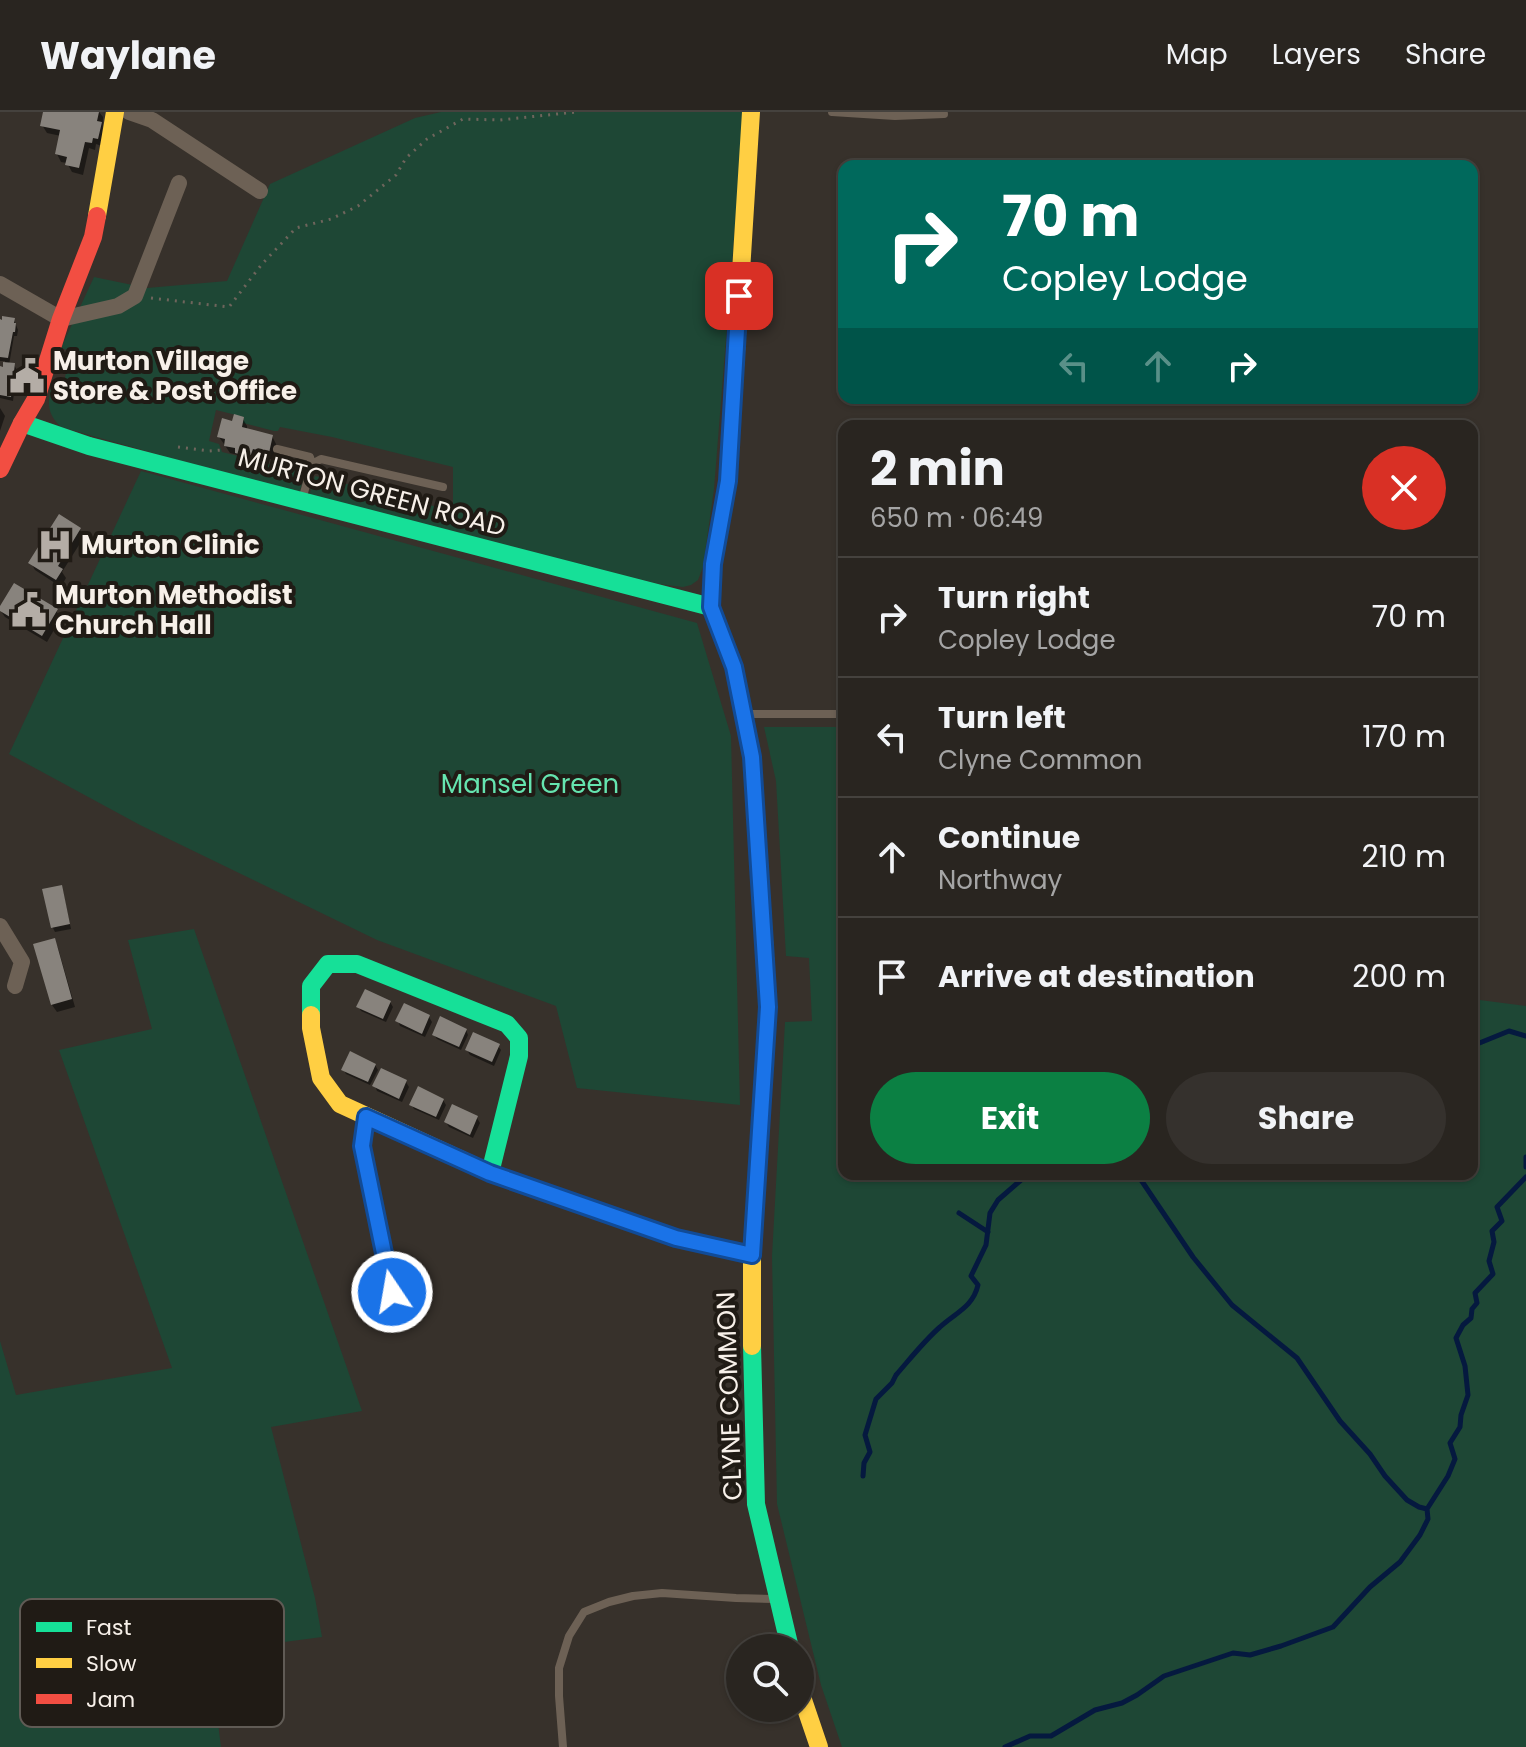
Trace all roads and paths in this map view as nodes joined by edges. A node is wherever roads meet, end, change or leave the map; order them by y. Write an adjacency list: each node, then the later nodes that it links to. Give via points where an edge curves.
1 (115, 112): 11 (street, via 93,237)
2 (129, 112): 8 (street, via 152,120)
3 (576, 112): 10 (path, via 463,119 427,139 396,175 358,206 296,228 229,307)
4 (751, 112): 19 (street, via 728,481)
5 (832, 112): 6 (lane)
6 (944, 114)
7 (179, 183): 10 (street)
8 (260, 191)
9 (0, 284): 11 (street)
10 (135, 296): 11 (street, via 118,306)
11 (61, 319): 12 (street, via 36,399)
12 (22, 423): 14 (street); 18 (street, MURTON GREEN ROAD, via 89,446)
13 (277, 449): 15 (lane, via 310,457)
14 (4, 450): 16 (street)
15 (312, 464): 17 (lane, via 321,459); 18 (lane)
16 (0, 469)
17 (443, 487)
18 (302, 501): 19 (street, MURTON GREEN ROAD)
19 (711, 607): 20 (street, CLYNE COMMON, via 734,667)
20 (744, 714): 21 (lane); 26 (street, CLYNE COMMON, via 752,757 768,1007)
21 (838, 714)
22 (0, 926): 23 (street, via 22,962)
23 (15, 986)
24 (366, 1117): 25 (street); 25 (street, via 340,1104 321,1078 311,1028 311,986 328,964 357,964 507,1024 519,1038); 27 (street, via 362,1146)
25 (490, 1173): 26 (street, via 676,1238)
26 (752, 1255): 28 (street, CLYNE COMMON, via 756,1504)
27 (392, 1292)
28 (778, 1599): 29 (street, CLYNE COMMON); 31 (lane, via 662,1593 584,1612 559,1668)
29 (787, 1634)
30 (811, 1722): 32 (street)
31 (563, 1747)
32 (819, 1747)

